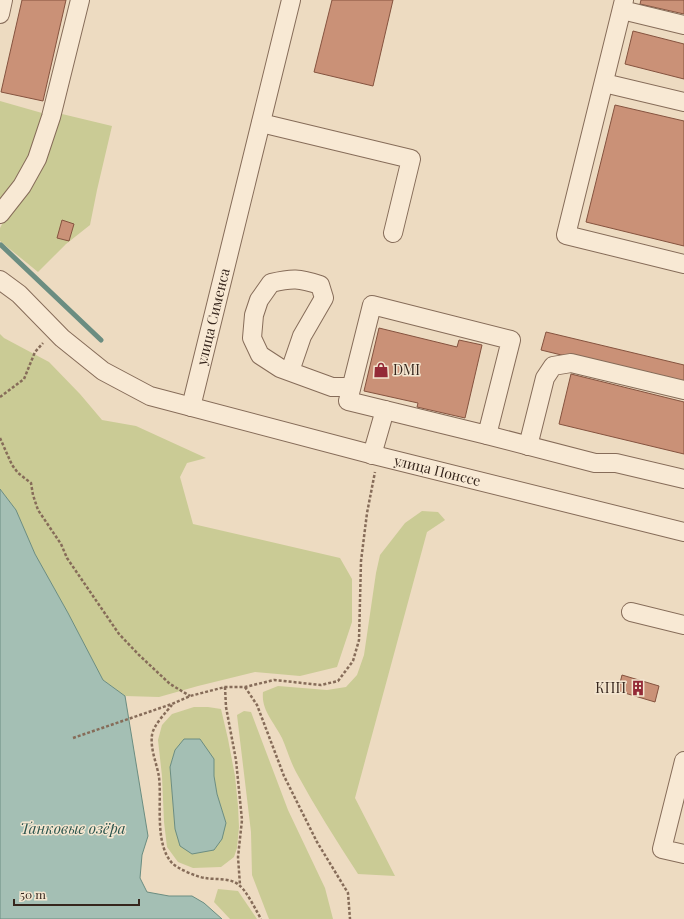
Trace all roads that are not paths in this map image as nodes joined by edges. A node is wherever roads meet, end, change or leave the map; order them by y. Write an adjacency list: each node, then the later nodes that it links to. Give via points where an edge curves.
1 (3, 0): 5 (street)
2 (80, 0): 10 (street, via 51,117 37,159 22,186)
3 (291, 0): 9 (street, улица Сименса)
4 (623, 5): 6 (street); 7 (street)
5 (0, 14)
6 (684, 25)
7 (604, 83): 8 (street); 12 (street, via 566,236)
8 (684, 102)
9 (261, 123): 11 (street, via 411,159); 17 (street, улица Сименса)
10 (0, 214)
11 (393, 233)
12 (684, 264)
13 (0, 280): 17 (street, via 19,294 62,338 103,371 150,396)
14 (290, 371): 14 (street, via 280,368 260,355 252,338 254,315 259,300 271,283 302,279 320,285 324,298 302,336); 15 (street, via 332,387)
15 (351, 387): 18 (street, via 348,401); 19 (street, via 372,305 511,340)
16 (684, 390): 20 (street, via 571,363 553,366 545,378)
17 (191, 407): 21 (street, улица Понссе)
18 (385, 410): 19 (street); 21 (street)
19 (487, 435): 20 (street)
20 (528, 446): 22 (street, via 595,463 616,464)
21 (375, 455): 23 (street, улица Понссе)
22 (684, 480)
23 (684, 532)
24 (631, 612): 25 (street)
25 (684, 625)
26 (684, 761): 27 (street, via 662,849)
27 (684, 854)

